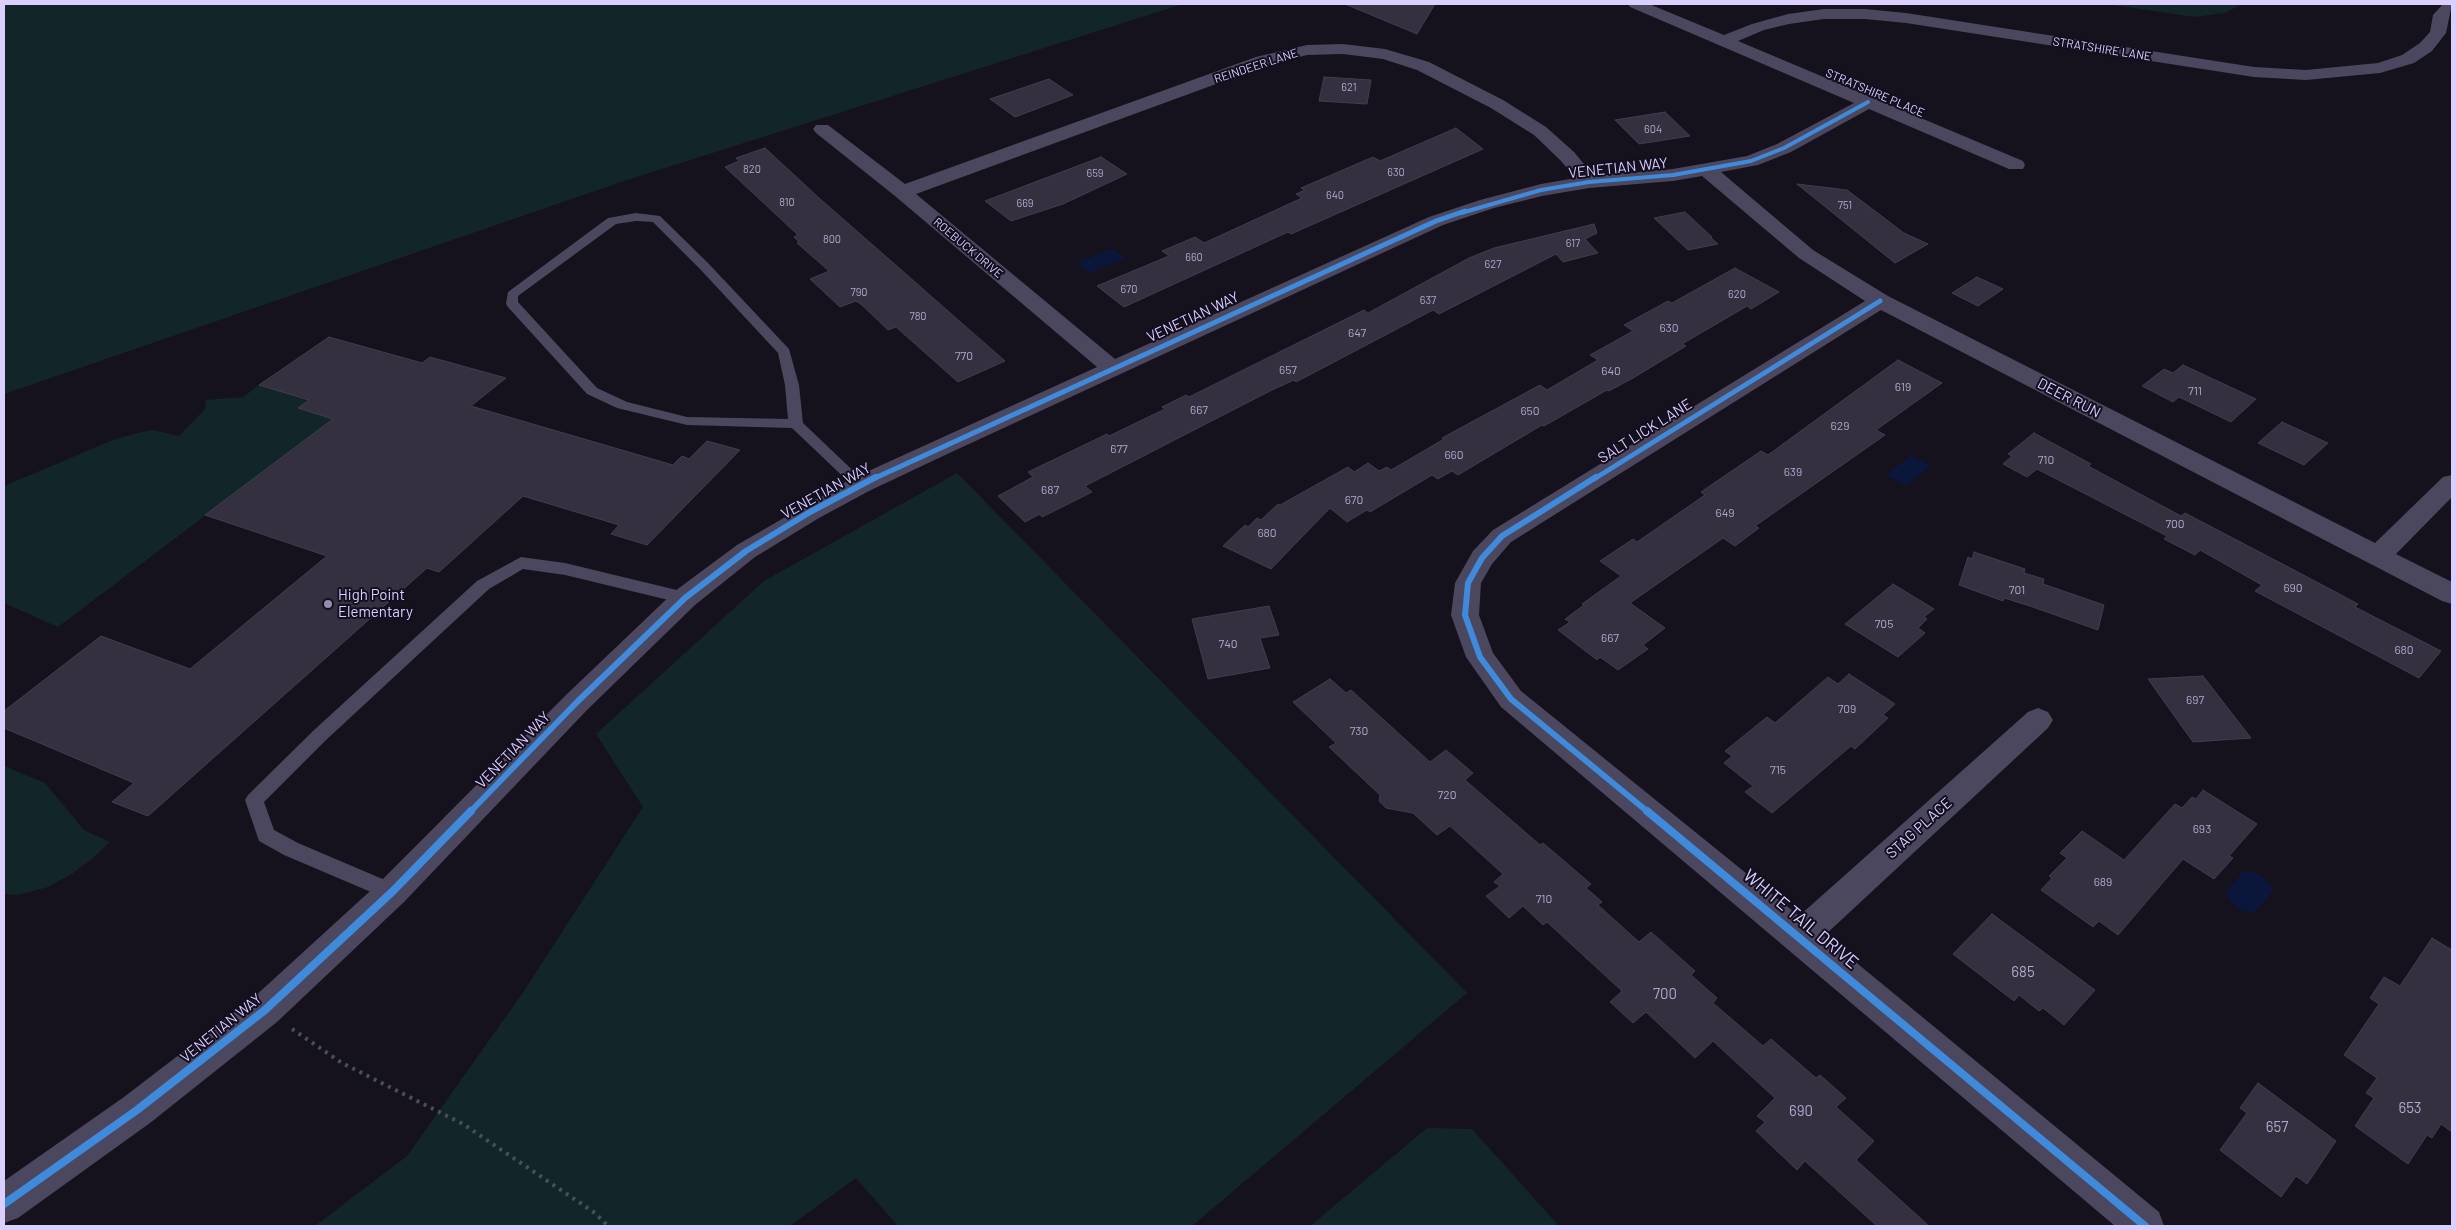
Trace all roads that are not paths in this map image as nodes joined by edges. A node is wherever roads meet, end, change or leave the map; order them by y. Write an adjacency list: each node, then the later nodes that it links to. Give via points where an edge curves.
1 (1636, 4): 3 (street, STRATSHIRE PLACE)
2 (2451, 4): 3 (street, STRATSHIRE LANE, via 2441,16 2438,34 2408,59 2380,68 2306,75 2245,71 1865,14 1824,14 1788,19)
3 (1725, 41): 4 (street, STRATSHIRE PLACE)
4 (1868, 102): 6 (street, STRATSHIRE PLACE); 7 (street, VENETIAN WAY, via 1784,148 1751,161)
5 (822, 129): 9 (street, ROEBUCK DRIVE)
6 (2016, 165)
7 (1707, 170): 8 (street, VENETIAN WAY); 10 (street, DEER RUN, via 1806,254)
8 (1589, 182): 9 (street, REINDEER LANE, via 1540,130 1497,104 1423,66 1386,54 1343,49 1307,50 1262,61); 11 (street, VENETIAN WAY, via 1541,190 1436,221)
9 (902, 192): 11 (street, ROEBUCK DRIVE)
10 (1880, 301): 15 (street, DEER RUN); 18 (street, SALT LICK LANE, via 1502,536 1482,558 1468,584)
11 (1112, 368): 14 (street, VENETIAN WAY)
12 (796, 424): 12 (lane, via 784,352 656,219 636,217 612,221 512,295 512,303 592,391 622,405 687,421); 14 (lane)
13 (2452, 483): 15 (street)
14 (860, 485): 17 (street, VENETIAN WAY, via 746,551)
15 (2378, 556): 16 (street, DEER RUN)
16 (2452, 594)
17 (685, 598): 20 (street, VENETIAN WAY, via 577,702); 20 (lane, via 565,569 521,563 483,584 254,800 266,835 292,850)
18 (1465, 615): 21 (street, WHITE TAIL DRIVE, via 1480,657 1511,699)
19 (2038, 720): 21 (street, STAG PLACE)
20 (392, 892): 22 (street, VENETIAN WAY, via 265,1010 138,1110)
21 (1800, 937): 23 (street, WHITE TAIL DRIVE)
22 (4, 1204)
23 (2145, 1226)

